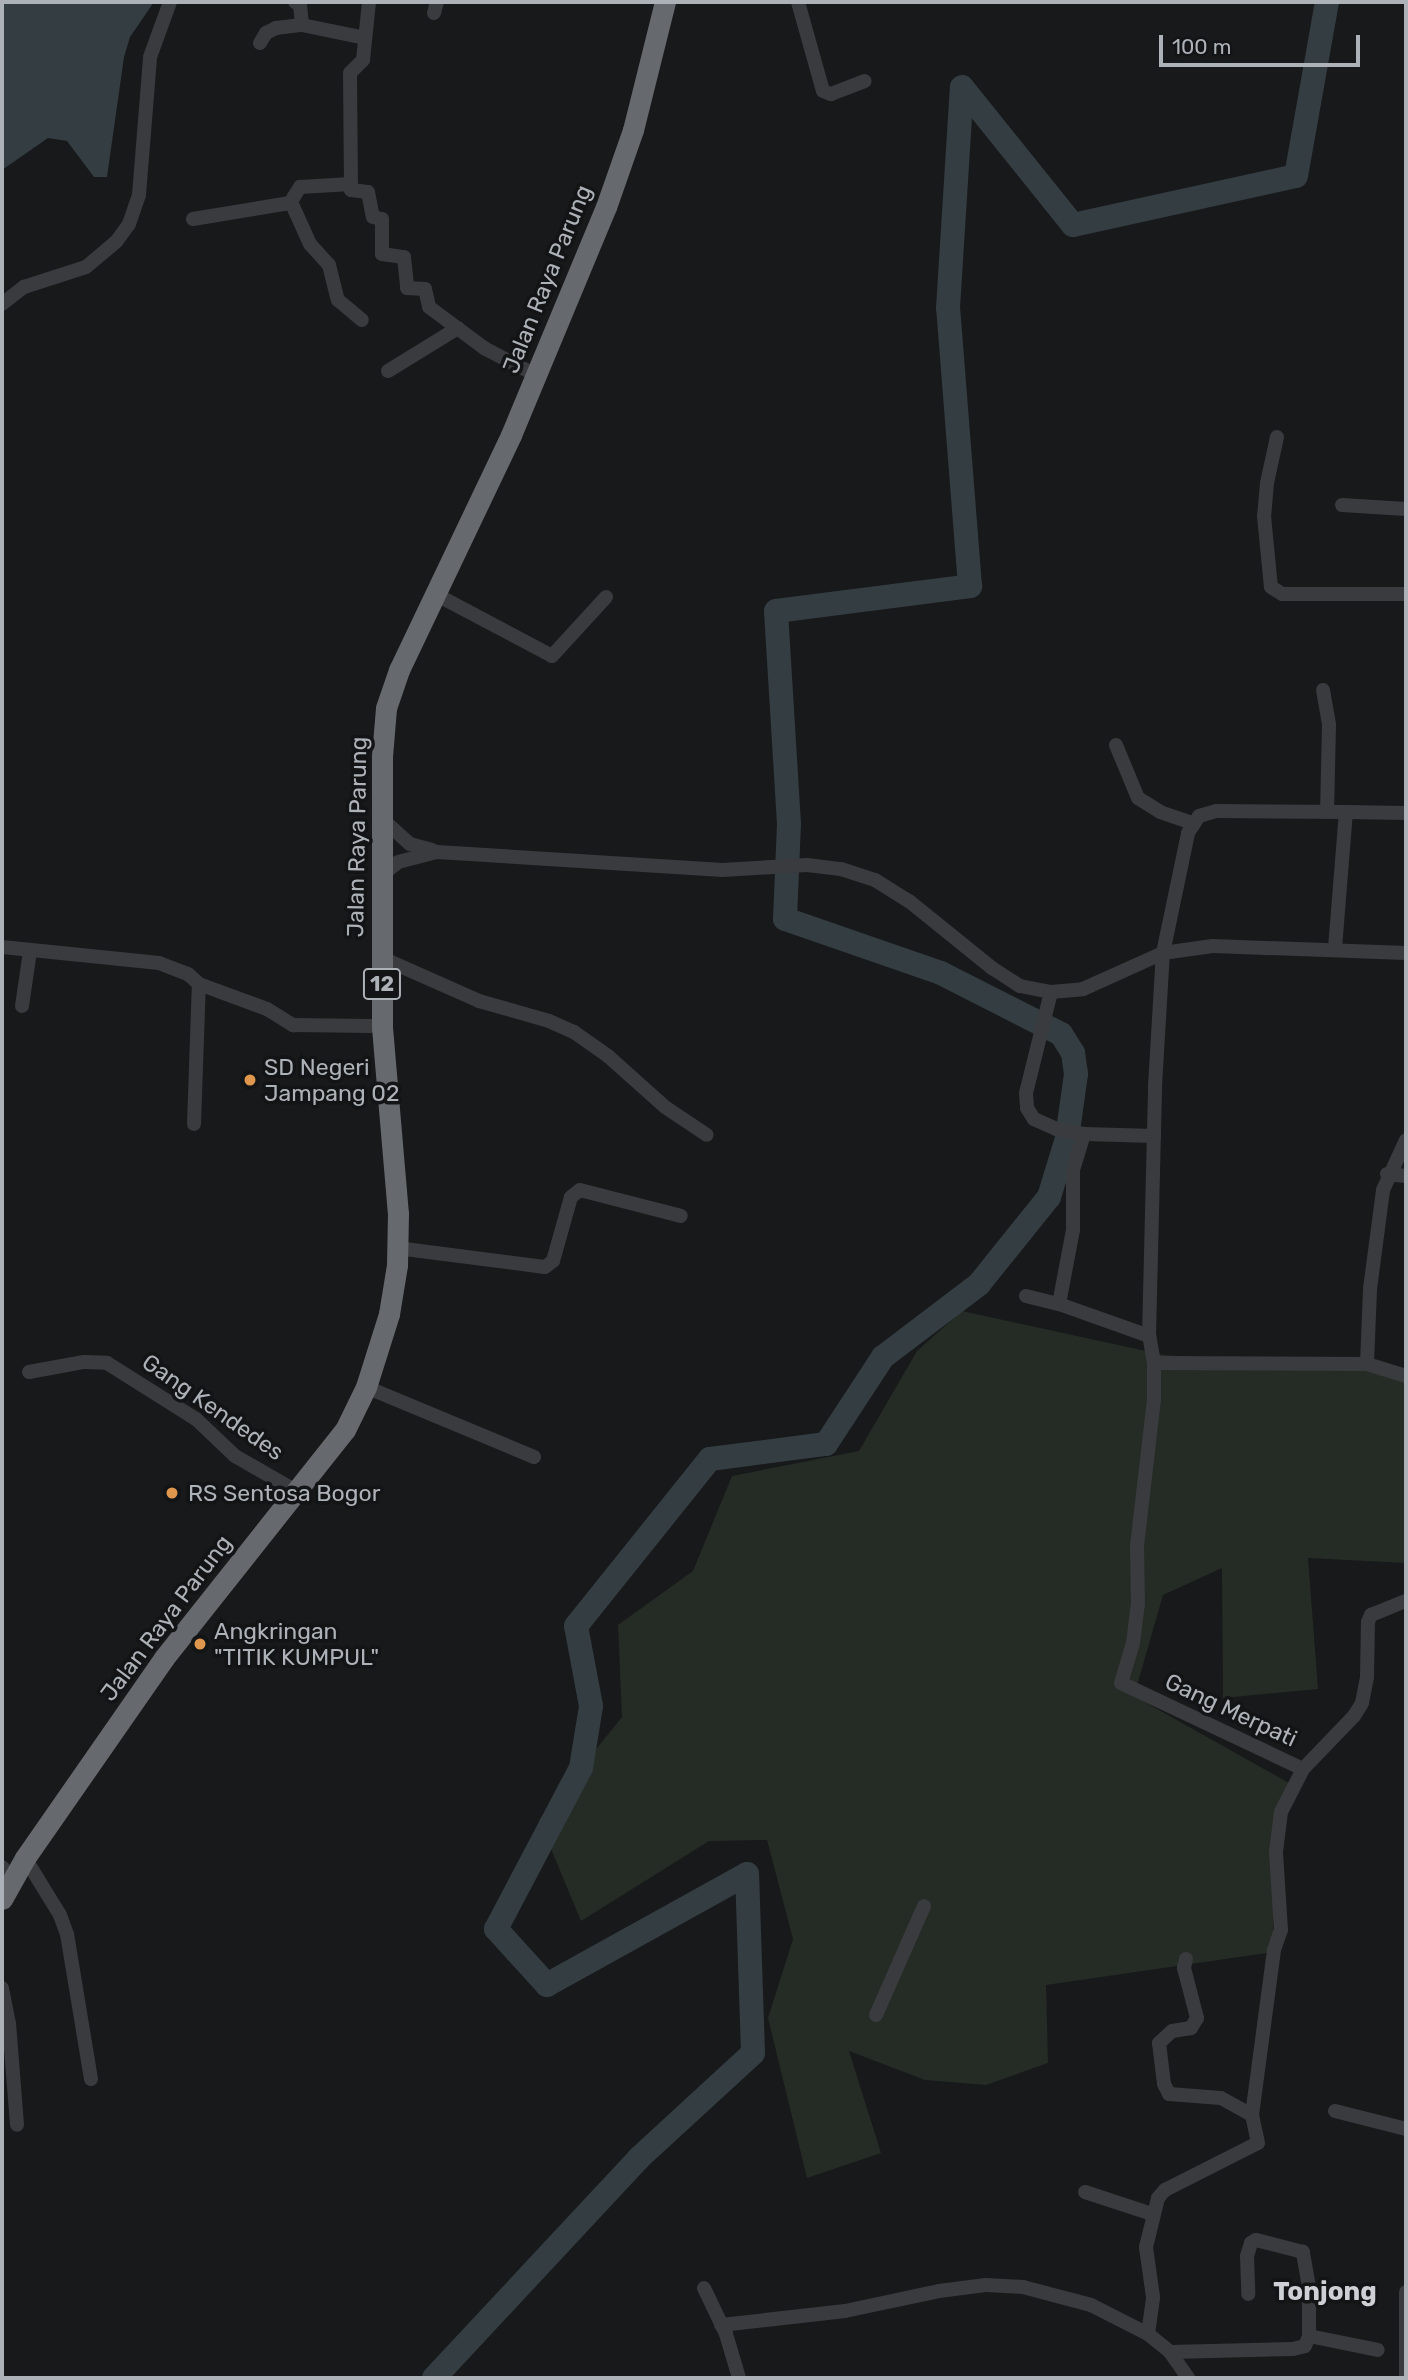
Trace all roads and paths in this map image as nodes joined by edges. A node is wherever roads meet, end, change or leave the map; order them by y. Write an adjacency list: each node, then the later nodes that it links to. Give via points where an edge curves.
1 (170, 2): 14 (street, via 150,57 139,195 129,224 116,242 86,267 24,287)
2 (295, 2): 7 (street, via 300,5)
3 (369, 2): 8 (street)
4 (653, 2): 18 (highway, Jalan Raya Parung / 12, via 609,168)
5 (665, 2): 23 (highway, Jalan Raya Parung / 12, via 633,130 606,207 511,435)
6 (798, 2): 10 (street, via 824,91 831,94)
7 (302, 25): 8 (street); 9 (street, via 276,28)
8 (365, 38): 11 (street, via 361,63 350,73)
9 (260, 43)
10 (865, 81)
11 (351, 184): 12 (street, via 300,187); 16 (street, via 352,192 368,192 373,217 382,219 382,254 404,257 407,288 427,290 429,307)
12 (291, 202): 13 (street); 15 (street, via 310,244 329,265 338,300)
13 (193, 219)
14 (2, 304)
15 (362, 320)
16 (458, 328): 17 (street); 18 (street)
17 (388, 371)
18 (528, 371): 43 (highway, Jalan Raya Parung / 12, via 388,666 377,701 369,816)
19 (1277, 437): 22 (street, via 1264,516 1270,587 1282,594)
20 (1342, 505): 21 (street)
21 (1406, 509)
22 (1406, 594)
23 (437, 595): 24 (street, via 550,656); 30 (highway, Jalan Raya Parung / 12, via 399,670 386,708)
24 (606, 597)
25 (1323, 690): 27 (street, via 1329,725)
26 (1116, 745): 31 (street, via 1138,798 1160,813)
27 (1327, 811): 28 (street); 31 (street, via 1216,811 1199,816)
28 (1346, 812): 29 (street); 35 (street)
29 (1406, 813)
30 (381, 818): 32 (street, via 410,844); 33 (highway, Jalan Raya Parung / 12)
31 (1194, 824): 37 (street, via 1188,833)
32 (437, 852): 33 (street, via 398,862); 41 (street, via 722,870 807,865 841,869 875,880 909,901 1020,986)
33 (381, 876): 39 (highway, Jalan Raya Parung / 12)
34 (2, 947): 36 (street)
35 (1335, 948): 37 (street, via 1213,946); 38 (street)
36 (30, 951): 40 (street, via 159,963 188,974); 42 (street)
37 (1163, 953): 41 (street, via 1083,989); 47 (street)
38 (1406, 953)
39 (382, 958): 46 (street, via 479,1001 574,1032 665,1107); 52 (highway, Jalan Raya Parung / 12, via 382,1027)
40 (199, 984): 43 (street, via 267,1009 293,1025); 44 (street)
41 (1051, 992): 45 (street, via 1026,1093 1027,1108 1034,1119)
42 (22, 1006)
43 (370, 1026): 62 (highway, Jalan Raya Parung / 12, via 387,1215 379,1313 361,1376 336,1424)
44 (194, 1124)
45 (1082, 1134): 47 (street); 54 (street, via 1073,1170 1073,1230)
46 (707, 1135)
47 (1154, 1136): 55 (street)
48 (1406, 1140): 49 (street)
49 (1387, 1174): 50 (street); 57 (street, via 1373,1266)
50 (1406, 1176)
51 (681, 1216): 52 (street, via 580,1190 571,1196 553,1261 545,1267)
52 (397, 1248): 60 (highway, Jalan Raya Parung / 12, via 390,1314)
53 (1026, 1296): 54 (street)
54 (1059, 1304): 55 (street)
55 (1149, 1336): 56 (street)
56 (1154, 1363): 57 (street); 65 (street, Gang Merpati, via 1137,1546 1138,1605 1121,1683)
57 (1367, 1364): 59 (street)
58 (29, 1372): 62 (street, Gang Kendedes, via 84,1362 107,1363 196,1419 235,1457)
59 (1406, 1377)
60 (366, 1387): 61 (street); 63 (highway, Jalan Raya Parung / 12, via 345,1430)
61 (534, 1457)
62 (289, 1487): 63 (highway, Jalan Raya Parung / 12)
63 (234, 1560): 66 (highway, Jalan Raya Parung / 12); 67 (highway, Jalan Raya Parung / 12, via 195,1598)
64 (1406, 1601): 65 (street, via 1371,1615 1362,1703)
65 (1303, 1769): 75 (street, Gang Merpati, via 1280,1819 1276,1852 1280,1930)
66 (25, 1858): 68 (highway, Jalan Raya Parung / 12); 73 (street, via 67,1934)
67 (3, 1870)
68 (2, 1899)
69 (924, 1906): 72 (street)
70 (1186, 1959): 75 (street, via 1184,1968 1197,2018 1191,2028 1172,2031 1159,2043 1164,2084 1172,2095 1220,2098)
71 (2, 1988): 76 (street)
72 (876, 2015)
73 (91, 2079)
74 (1335, 2111): 77 (street)
75 (1252, 2115): 79 (street, Gang Merpati, via 1258,2143 1165,2190)
76 (17, 2125)
77 (1406, 2129)
78 (1085, 2192): 79 (street)
79 (1152, 2214): 84 (street, via 1146,2247 1153,2297)
80 (704, 2288): 83 (street)
81 (1406, 2292): 90 (street)
82 (1248, 2294): 85 (street, via 1251,2243 1256,2240 1303,2252 1310,2287)
83 (721, 2325): 84 (street, via 845,2311 986,2285 1023,2287 1091,2305); 88 (street)
84 (1149, 2334): 87 (street)
85 (1309, 2336): 86 (street); 87 (street, via 1306,2346 1293,2350)
86 (1378, 2350)
87 (1170, 2352): 89 (street)
88 (738, 2378)
89 (1188, 2378)
90 (1406, 2378)

